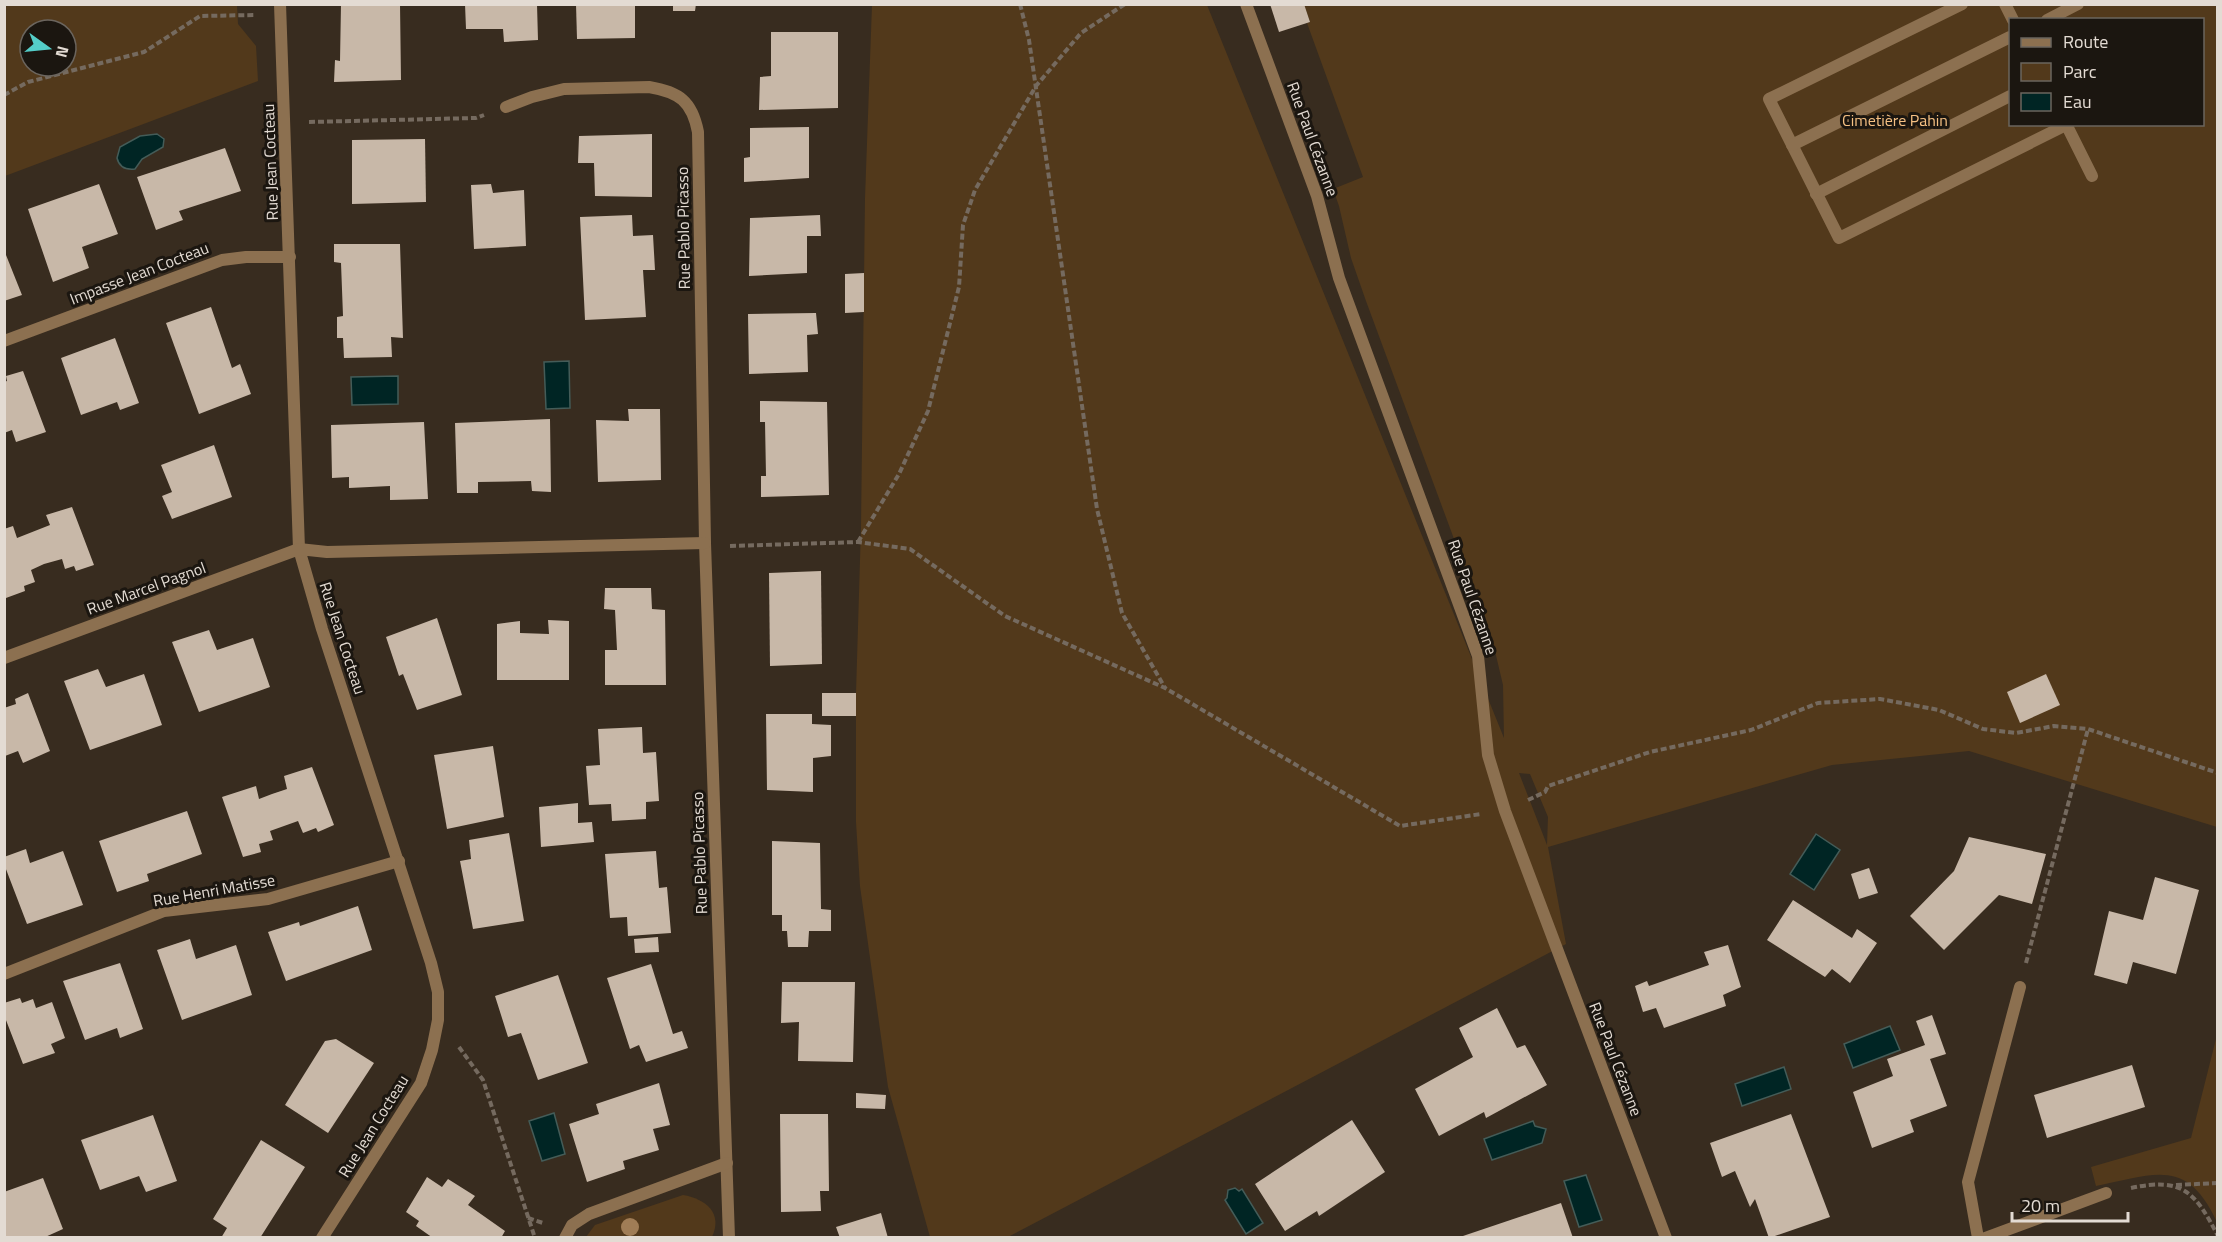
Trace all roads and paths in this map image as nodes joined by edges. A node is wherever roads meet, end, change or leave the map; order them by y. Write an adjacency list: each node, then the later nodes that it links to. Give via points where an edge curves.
1 (1020, 4): 11 (path)
2 (1125, 4): 11 (path, via 1081,33)
3 (1246, 4): 30 (street, Rue Paul Cézanne, via 1317,196 1339,278 1478,656 1488,754)
4 (1962, 4): 18 (street, via 1769,99)
5 (2005, 4): 8 (street)
6 (2078, 4): 9 (street)
7 (280, 10): 12 (path, via 200,16 144,52 28,82); 15 (street, Rue Jean Cocteau)
8 (2012, 18)
9 (2051, 18)
10 (2009, 37): 18 (street)
11 (1036, 86): 23 (path, via 975,190 963,225 959,287 928,411 898,474); 27 (path, via 1097,509 1122,613)
12 (4, 95)
13 (2009, 97): 20 (street)
14 (506, 107): 15 (path, via 476,118); 24 (street, Rue Pablo Picasso, via 564,89 649,87 683,99 695,117)
15 (285, 123): 21 (street, Rue Jean Cocteau)
16 (2064, 126): 20 (street, via 1839,238)
17 (2067, 126): 19 (street)
18 (1792, 145): 20 (street)
19 (2092, 176)
20 (1816, 194)
21 (290, 257): 22 (street, Impasse Jean Cocteau, via 222,260); 25 (street, Rue Jean Cocteau)
22 (4, 341)
23 (858, 542): 24 (path, via 734,546); 27 (path, via 910,549 1005,616)
24 (705, 543): 25 (street, via 327,552); 35 (street, Rue Pablo Picasso)
25 (299, 549): 26 (street, Rue Marcel Pagnol); 31 (street, Rue Jean Cocteau)
26 (4, 658)
27 (1165, 688): 30 (path, via 1400,826)
28 (2088, 729): 29 (path); 30 (path, via 2054,726 2016,733 1983,729 1939,710 1880,699 1818,703 1751,730 1650,752 1548,786 1545,792); 33 (path)
29 (2217, 773)
30 (1506, 811): 44 (street, Rue Paul Cézanne)
31 (399, 861): 32 (street, Rue Henri Matisse, via 268,899 164,912); 34 (street, Rue Jean Cocteau, via 431,963 438,992)
32 (4, 974)
33 (2020, 987): 45 (street, via 1968,1182)
34 (438, 1020): 40 (street, Rue Jean Cocteau, via 421,1083); 41 (path, via 483,1080)
35 (727, 1163): 42 (street, via 589,1214 572,1224); 43 (street, Rue Pablo Picasso)
36 (2217, 1183): 37 (path)
37 (2173, 1185): 38 (path, via 2148,1184); 39 (path, via 2188,1192 2203,1208)
38 (2106, 1193): 46 (street)
39 (2217, 1236)
40 (322, 1238)
41 (535, 1238)
42 (565, 1238)
43 (729, 1238)
44 (1666, 1238)
45 (1978, 1238)
46 (1985, 1238)

